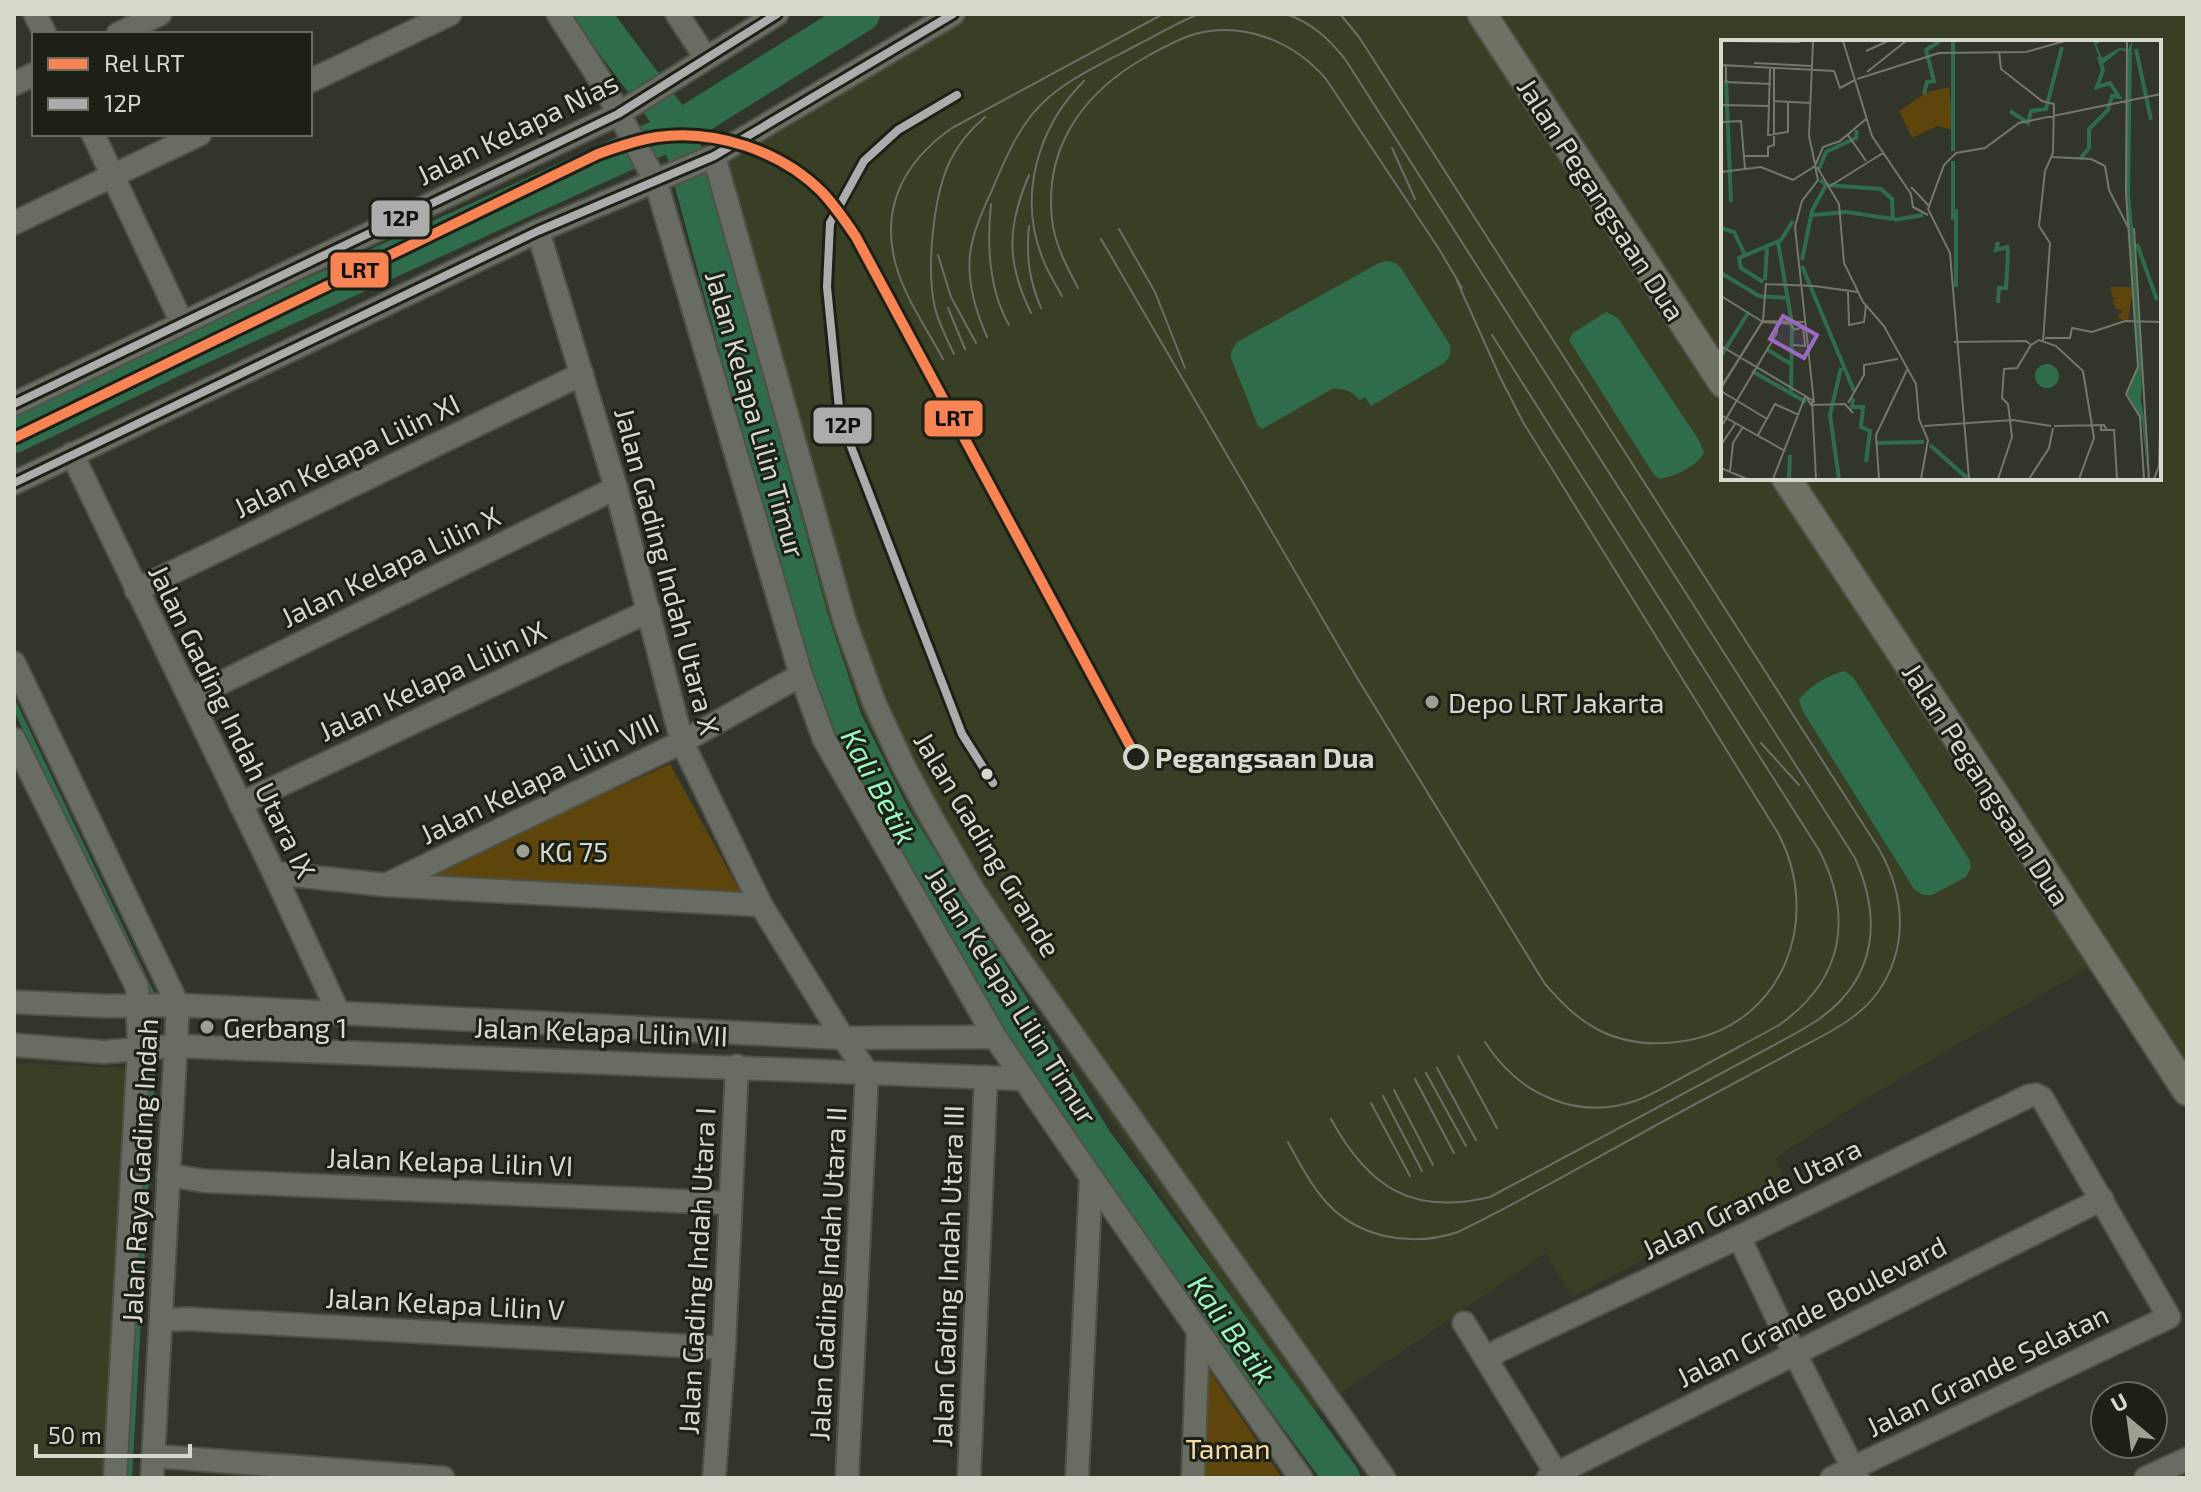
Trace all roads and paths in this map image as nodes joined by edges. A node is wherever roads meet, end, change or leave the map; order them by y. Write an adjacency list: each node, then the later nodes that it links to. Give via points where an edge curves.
1 (35, 14): 9 (street)
2 (160, 14): 10 (street)
3 (450, 14): 13 (street)
4 (558, 14): 15 (street, Jalan Kelapa Lilin Timur)
5 (677, 14): 11 (street)
6 (777, 14): 11 (street, Jalan Kelapa Nias)
7 (953, 14): 18 (street)
8 (1482, 14): 25 (main road, Jalan Pegangsaan Dua)
9 (44, 32)
10 (122, 32)
11 (706, 58): 15 (street, Jalan Kelapa Nias)
12 (32, 75): 14 (street)
13 (312, 80)
14 (14, 84)
15 (626, 113): 20 (street, Jalan Kelapa Lilin Timur, via 642,156); 23 (street, Jalan Kelapa Nias)
16 (94, 136): 19 (street)
17 (196, 136): 19 (street)
18 (705, 161): 20 (street); 79 (street, Jalan Gading Grande, via 845,622 905,769 1017,956)
19 (113, 176): 21 (street); 23 (street)
20 (660, 180): 22 (street); 34 (street, Jalan Kelapa Lilin Timur)
21 (14, 223)
22 (538, 231): 24 (street, Jalan Gading Indah Utara X); 27 (street)
23 (182, 323): 26 (street, Jalan Kelapa Nias)
24 (582, 374): 30 (street, Jalan Gading Indah Utara X); 31 (street, Jalan Kelapa Lilin XI)
25 (1721, 380)
26 (14, 404)
27 (72, 454): 29 (street); 31 (street, Jalan Gading Indah Utara IX)
28 (1787, 480): 55 (main road, Jalan Pegangsaan Dua)
29 (14, 483)
30 (616, 488): 32 (street, Jalan Gading Indah Utara X); 35 (street, Jalan Kelapa Lilin X)
31 (136, 590): 35 (street, Jalan Gading Indah Utara IX)
32 (649, 611): 37 (street, Jalan Gading Indah Utara X); 38 (street, Jalan Kelapa Lilin IX)
33 (14, 663): 44 (street, Jalan Raya Gading Indah)
34 (801, 675): 37 (street, Jalan Kelapa Lilin VIII); 46 (street, Jalan Kelapa Lilin Timur, via 824,739)
35 (190, 698): 38 (street, Jalan Gading Indah Utara IX)
36 (14, 739): 43 (street, Jalan Raya Gading Indah, via 137,987)
37 (682, 742): 40 (street, Jalan Kelapa Lilin VIII); 41 (street, Jalan Gading Indah Utara X)
38 (240, 804): 39 (street, Jalan Gading Indah Utara IX)
39 (274, 873): 40 (street, Jalan Kelapa Lilin VIII); 45 (street, Jalan Gading Indah Utara IX)
40 (386, 885): 41 (street, Jalan Kelapa Lilin VIII)
41 (761, 905): 47 (street, Jalan Gading Indah Utara X)
42 (14, 1002): 43 (street, Jalan Kelapa Lilin VII)
43 (138, 1005): 44 (street, Jalan Kelapa Lilin VII); 50 (street, Jalan Raya Gading Indah)
44 (178, 1005): 45 (street, Jalan Kelapa Lilin VII); 49 (street, Jalan Raya Gading Indah)
45 (339, 1014): 47 (street, Jalan Kelapa Lilin VII)
46 (995, 1037): 47 (street, Jalan Kelapa Lilin VII); 54 (street, Jalan Kelapa Lilin Timur)
47 (843, 1038): 52 (street, Jalan Gading Indah Utara X)
48 (14, 1045): 50 (street, Jalan Kelapa Lilin VII)
49 (176, 1046): 50 (street, Jalan Kelapa Lilin VII); 51 (street, Jalan Kelapa Lilin VII); 56 (street, Jalan Raya Gading Indah)
50 (139, 1050): 71 (street, Jalan Raya Gading Indah)
51 (737, 1066): 52 (street, Jalan Kelapa Lilin VII); 59 (street, Jalan Gading Indah Utara I)
52 (867, 1072): 53 (street, Jalan Kelapa Lilin VII); 74 (street, Jalan Gading Indah Utara II)
53 (986, 1077): 54 (street, Jalan Kelapa Lilin VII); 75 (street, Jalan Gading Indah Utara III)
54 (1023, 1079): 57 (street, Jalan Kelapa Lilin Timur)
55 (2187, 1091)
56 (168, 1175): 59 (street, Jalan Kelapa Lilin VI, via 205,1181); 61 (street, Jalan Raya Gading Indah)
57 (1091, 1177): 63 (street, Jalan Kelapa Lilin Timur); 76 (street)
58 (2102, 1199): 60 (street, Jalan Grande Utara, via 2036,1095); 65 (street, Jalan Grande Boulevard); 69 (street, Jalan Grande Selatan, via 2169,1317)
59 (730, 1203): 64 (street, Jalan Gading Indah Utara I)
60 (1739, 1237): 65 (street); 66 (street, Jalan Grande Utara)
61 (162, 1320): 64 (street, Jalan Kelapa Lilin V); 68 (street, Jalan Raya Gading Indah)
62 (1464, 1323): 66 (street)
63 (1198, 1331): 77 (street); 78 (street, Jalan Kelapa Lilin Timur)
64 (724, 1348): 73 (street, Jalan Gading Indah Utara I)
65 (1794, 1352): 69 (street); 70 (street, Jalan Grande Boulevard)
66 (1487, 1360): 70 (street)
67 (2187, 1459): 81 (street)
68 (153, 1467): 72 (street)
69 (1855, 1473): 80 (street, Jalan Grande Selatan)
70 (1554, 1477)
71 (115, 1478)
72 (443, 1478)
73 (714, 1478)
74 (847, 1478)
75 (969, 1478)
76 (1077, 1478)
77 (1193, 1478)
78 (1301, 1478)
79 (1384, 1478)
80 (1832, 1478)
81 (2146, 1478)

